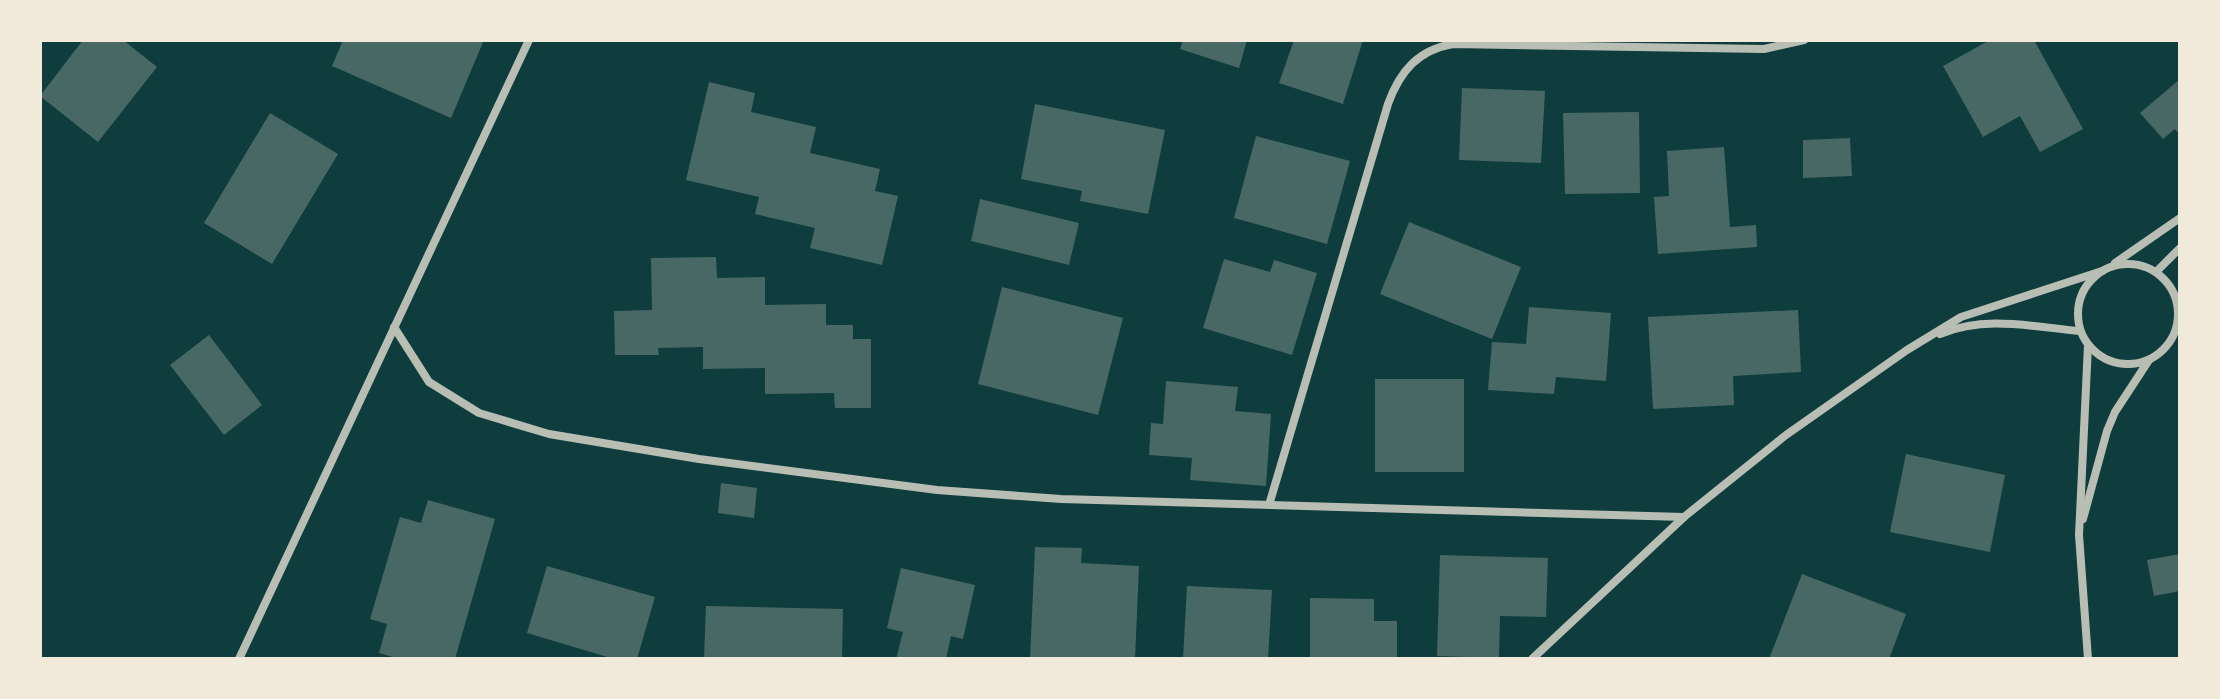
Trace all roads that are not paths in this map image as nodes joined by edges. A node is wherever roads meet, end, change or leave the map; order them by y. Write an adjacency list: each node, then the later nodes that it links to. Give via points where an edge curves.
1 (529, 40): 8 (street)
2 (1804, 40): 15 (street, via 1764,49 1453,44 1419,56 1401,76 1388,104)
3 (2180, 218): 5 (street)
4 (2180, 248): 6 (street)
5 (2106, 268): 6 (street, via 2141,265); 9 (street, via 2086,285 2079,300); 13 (street, via 1961,317)
6 (2156, 272): 7 (street)
7 (2175, 287): 11 (street, via 2178,314)
8 (394, 327): 15 (street, via 420,372 443,393 502,422 549,434 937,490); 18 (street)
9 (2080, 331): 12 (street); 13 (street, via 1975,324)
10 (2180, 339): 11 (street)
11 (2169, 342): 14 (street)
12 (2088, 345): 14 (street, via 2111,361); 17 (street)
13 (1907, 350): 16 (street, via 1786,435)
14 (2150, 359): 17 (street, via 2107,431)
15 (1269, 505): 16 (street)
16 (1684, 517): 19 (street)
17 (2079, 535): 20 (street)
18 (239, 659)
19 (1532, 659)
20 (2088, 659)

